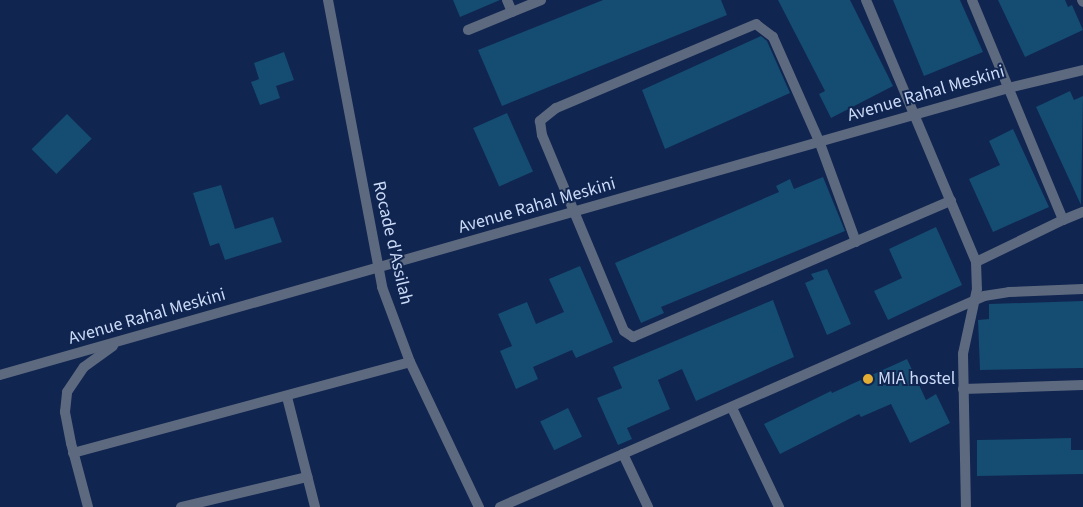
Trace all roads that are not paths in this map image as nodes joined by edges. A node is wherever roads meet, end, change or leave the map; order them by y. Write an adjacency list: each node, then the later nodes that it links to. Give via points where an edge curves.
1 (328, 0): 18 (street, Rocade d'Assilah)
2 (507, 0): 6 (street)
3 (541, 0): 6 (street)
4 (866, 0): 10 (street)
5 (972, 0): 9 (street)
6 (512, 12): 7 (street)
7 (468, 30)
8 (1083, 70): 9 (street, Avenue Rahal Meskini)
9 (1008, 88): 10 (street, Avenue Rahal Meskini); 15 (street)
10 (913, 114): 11 (street, Avenue Rahal Meskini); 12 (street)
11 (819, 141): 13 (street, Avenue Rahal Meskini); 13 (street, via 773,37 756,24 744,26 556,108 543,117 542,135); 16 (street)
12 (951, 201): 16 (street); 17 (street)
13 (574, 212): 16 (street, via 624,331 633,337); 18 (street, Avenue Rahal Meskini)
14 (1083, 212): 15 (street)
15 (1063, 220): 17 (street)
16 (856, 242)
17 (976, 262): 20 (street)
18 (377, 268): 21 (street, Avenue Rahal Meskini); 22 (street, Rocade d'Assilah, via 387,305)
19 (1083, 289): 20 (street, via 994,293)
20 (975, 300): 25 (street, via 964,340); 27 (street)
21 (118, 343): 23 (street, Avenue Rahal Meskini); 28 (street, via 84,368 67,392 65,412)
22 (410, 362): 26 (street); 34 (street, Rocade d'Assilah)
23 (0, 375)
24 (1083, 385): 25 (street)
25 (963, 389): 38 (street)
26 (286, 397): 28 (street); 30 (street)
27 (732, 408): 29 (street); 37 (street)
28 (73, 453): 31 (street)
29 (623, 454): 35 (street); 36 (street)
30 (307, 477): 32 (street); 33 (street)
31 (88, 507)
32 (181, 507)
33 (315, 507)
34 (479, 507)
35 (500, 507)
36 (648, 507)
37 (778, 507)
38 (966, 507)

